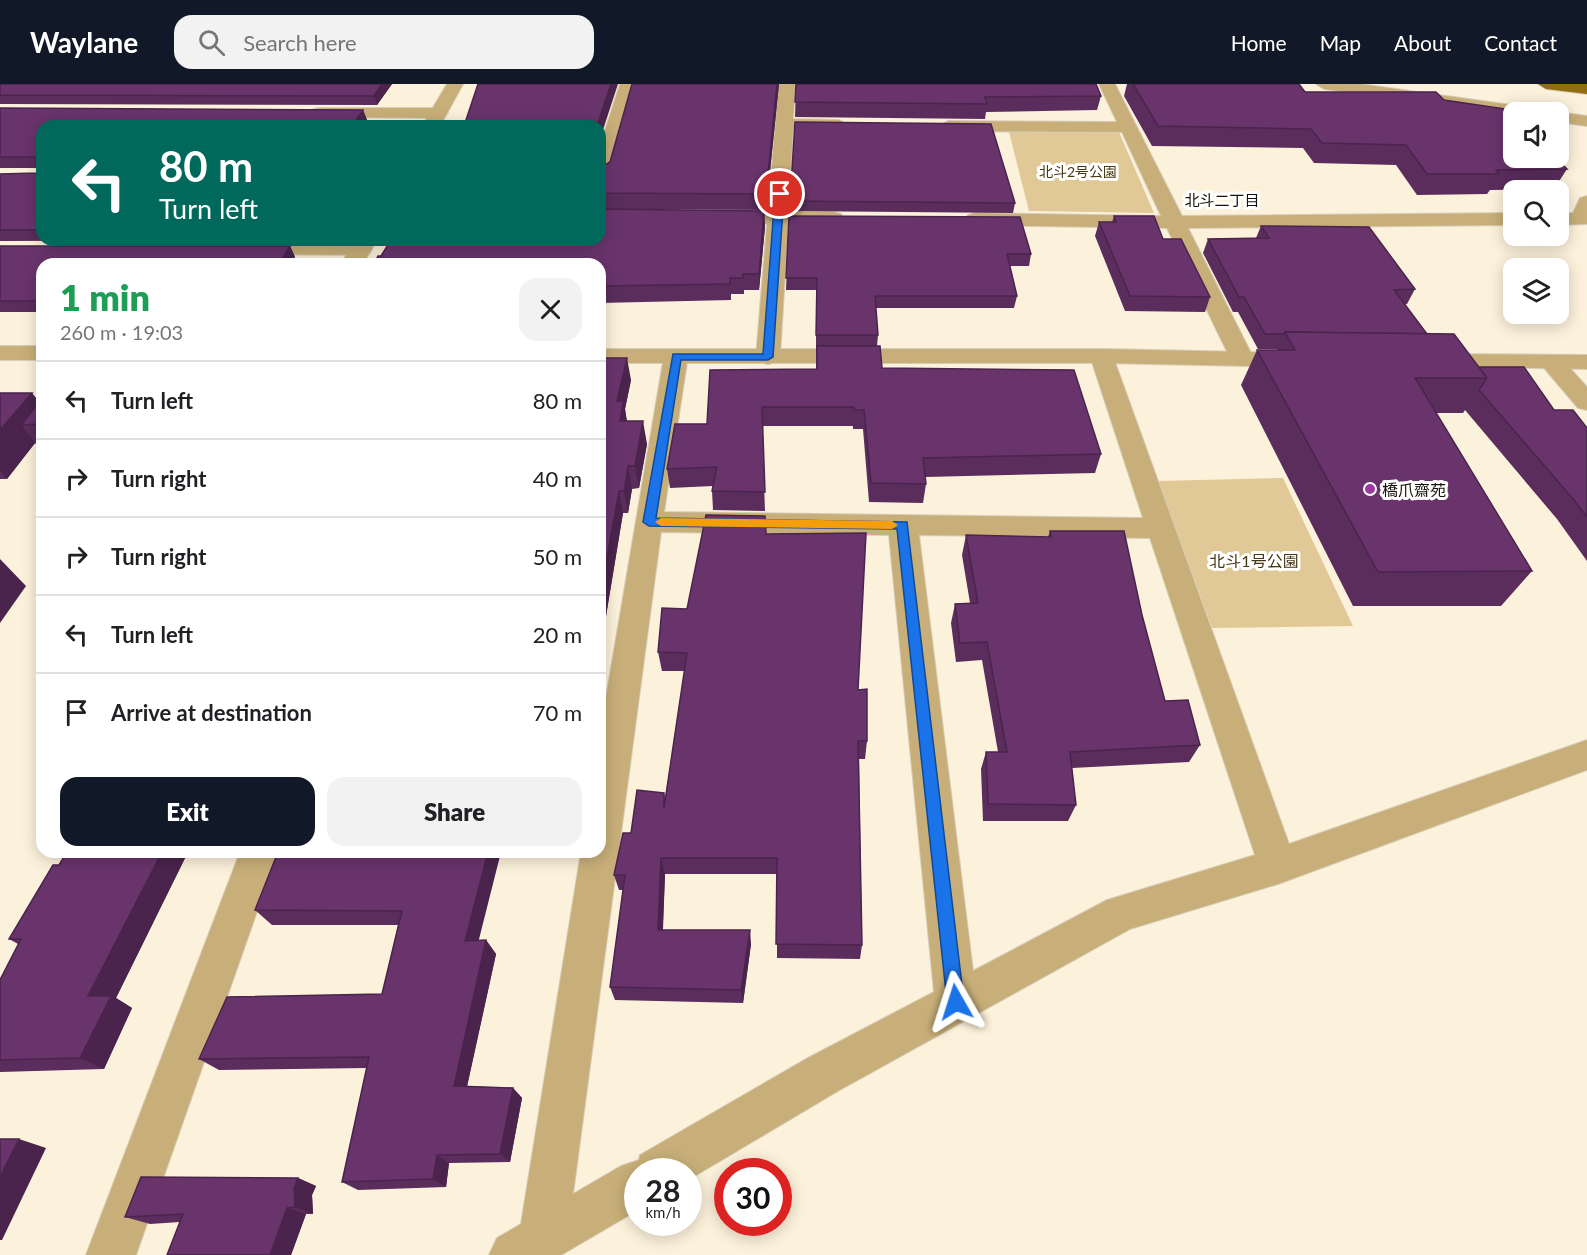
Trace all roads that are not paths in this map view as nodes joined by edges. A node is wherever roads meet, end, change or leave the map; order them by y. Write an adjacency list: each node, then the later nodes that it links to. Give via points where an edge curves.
1 (455, 84): 11 (street)
2 (628, 84): 17 (street)
3 (786, 84): 13 (street)
4 (1107, 84): 16 (street)
5 (1324, 84): 8 (street)
6 (1546, 84): 7 (highway)
7 (1587, 90)
8 (1503, 109)
9 (298, 112): 11 (street)
10 (1569, 119): 12 (street)
11 (435, 120)
12 (1587, 121)
13 (784, 124): 14 (street); 20 (street)
14 (855, 125)
15 (926, 126): 16 (street)
16 (1128, 127): 25 (street)
17 (606, 157)
18 (1587, 202): 24 (street, via 1581,219)
19 (695, 217): 20 (street)
20 (778, 217): 21 (street); 33 (street)
21 (848, 218)
22 (953, 219): 25 (street)
23 (1503, 219): 25 (street)
24 (1569, 219)
25 (1175, 222): 34 (street)
26 (221, 249): 27 (street)
27 (360, 251)
28 (0, 353): 29 (street)
29 (36, 353)
30 (606, 356): 32 (street)
31 (1102, 356): 33 (street); 34 (street); 42 (street)
32 (676, 357): 33 (street); 40 (street)
33 (768, 357)
34 (1242, 359): 35 (street)
35 (1326, 360)
36 (1409, 361): 37 (street)
37 (1551, 362): 38 (street); 39 (street)
38 (1587, 362)
39 (1587, 402)
40 (649, 522): 41 (street); 43 (street)
41 (903, 525): 42 (street); 49 (street)
42 (1161, 528): 48 (street)
43 (610, 718): 45 (street)
44 (1587, 755): 48 (street)
45 (606, 772)
46 (258, 858): 53 (street)
47 (599, 858): 52 (street)
48 (1278, 866): 49 (street, via 1121,913)
49 (956, 1002): 50 (street)
50 (681, 1158)
51 (624, 1191): 52 (street)
52 (529, 1246)
53 (111, 1255)

